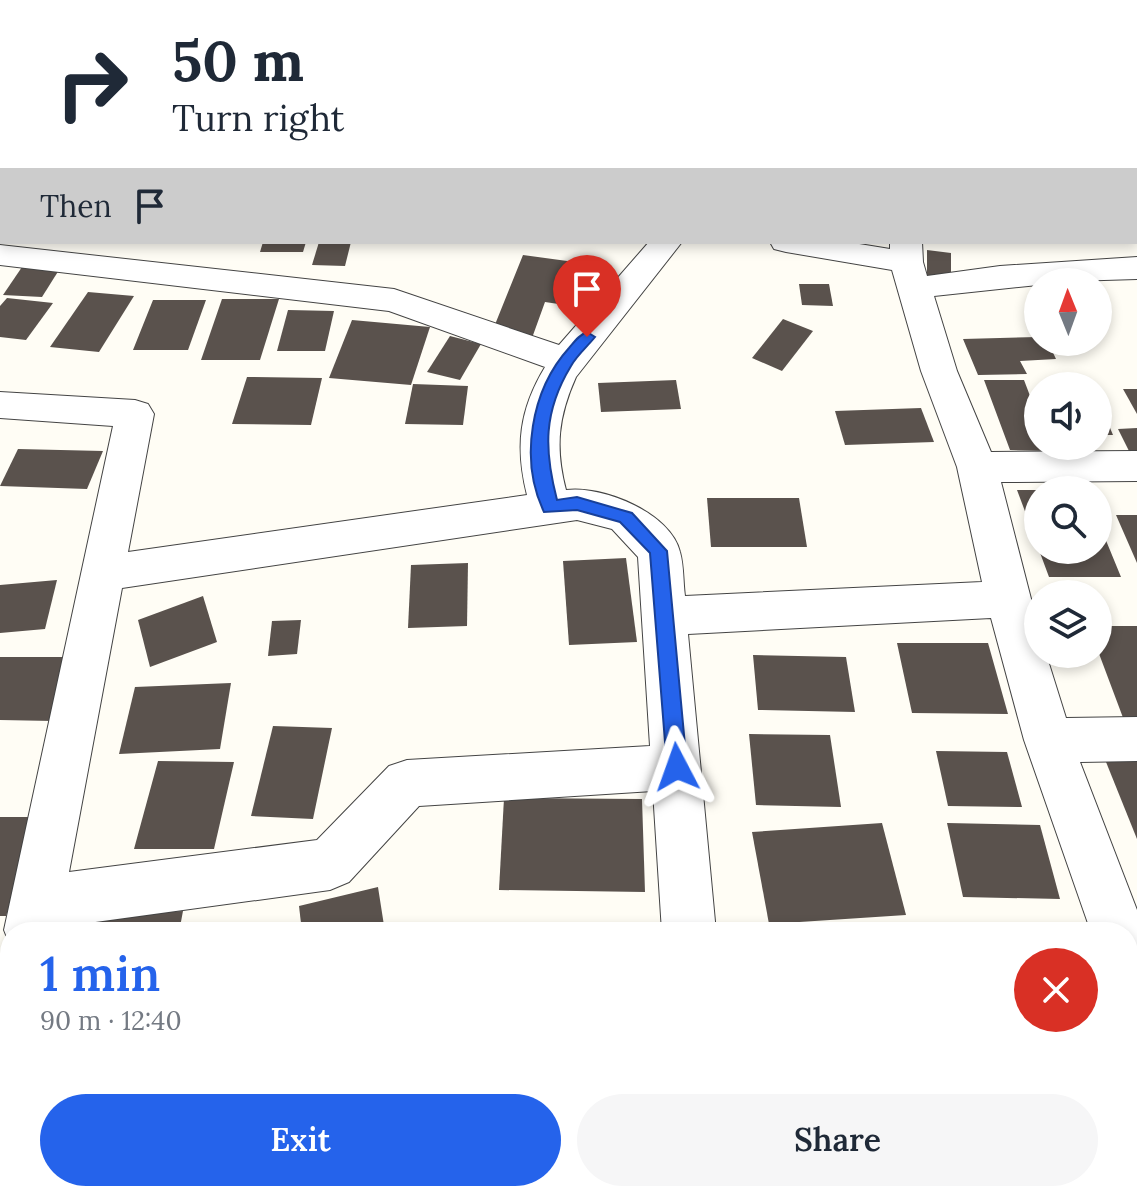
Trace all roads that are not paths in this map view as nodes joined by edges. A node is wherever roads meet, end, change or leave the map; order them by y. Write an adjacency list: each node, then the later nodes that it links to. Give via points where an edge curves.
1 (665, 244): 6 (street)
2 (797, 244): 4 (street)
3 (0, 255): 6 (street, via 394,300)
4 (909, 264): 5 (street, via 1000,277); 9 (street, via 939,371)
5 (1137, 268)
6 (566, 361): 10 (street, via 539,428 539,464)
7 (0, 405): 11 (street, via 135,414)
8 (1137, 466): 9 (street)
9 (977, 467): 12 (street)
10 (550, 507): 11 (street); 13 (street, via 577,504 626,517 659,551)
11 (103, 573): 17 (street)
12 (1008, 599): 13 (street); 15 (street)
13 (666, 616): 16 (street)
14 (1137, 739): 15 (street)
15 (1048, 740): 19 (street)
16 (677, 767): 17 (street, via 407,783 330,864); 18 (street)
17 (34, 918)
18 (688, 922)
19 (1114, 922)

